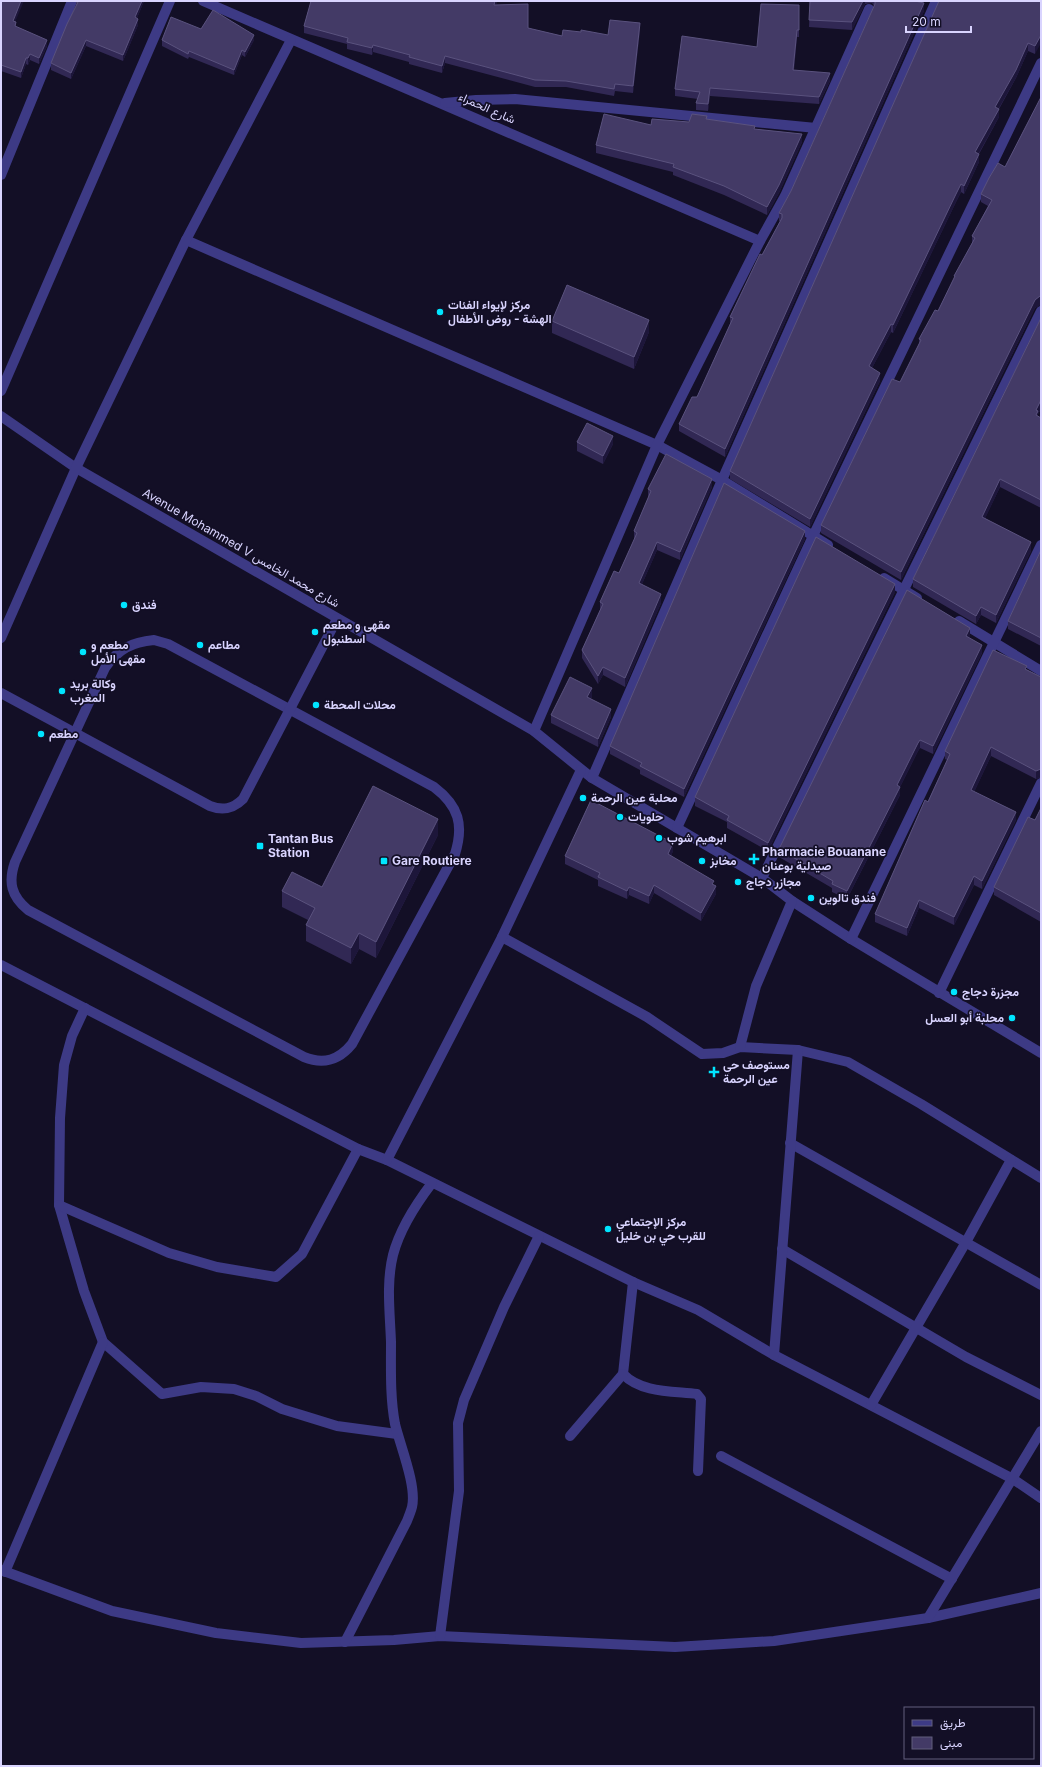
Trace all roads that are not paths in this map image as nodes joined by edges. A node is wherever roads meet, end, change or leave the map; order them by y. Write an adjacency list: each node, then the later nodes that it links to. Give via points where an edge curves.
1 (72, 1): 10 (street)
2 (170, 1): 14 (street)
3 (203, 1): 6 (street, شارع الحمراء)
4 (936, 1): 18 (street)
5 (869, 9): 9 (street)
6 (292, 40): 8 (street, شارع الحمراء); 11 (street)
7 (1041, 63): 19 (street)
8 (444, 104): 9 (street, via 476,100 515,100); 12 (street, شارع الحمراء)
9 (816, 128): 12 (street, via 785,196)
10 (1, 175)
11 (186, 240): 16 (street); 17 (street)
12 (760, 241): 16 (street)
13 (1041, 312): 23 (street)
14 (1, 391)
15 (1, 416): 17 (street, Avenue Mohammed V شارع محمد الخامس)
16 (657, 445): 18 (street); 33 (street)
17 (76, 468): 26 (street, Avenue Mohammed V شارع محمد الخامس); 27 (street)
18 (722, 480): 19 (street); 35 (street)
19 (813, 536): 21 (street); 37 (street)
20 (1041, 545): 28 (street)
21 (839, 552)
22 (878, 575): 23 (street)
23 (904, 590): 24 (street); 38 (street)
24 (925, 602)
25 (952, 618): 28 (street)
26 (337, 619): 31 (street); 33 (street, Avenue Mohammed V شارع محمد الخامس)
27 (1, 638)
28 (994, 641): 29 (street); 41 (street)
29 (1041, 671)
30 (1, 693): 32 (street)
31 (290, 709): 32 (street, via 168,644 154,640 139,641 125,646 114,655); 32 (street, via 243,799 231,808 224,809 210,806); 32 (street, via 434,787 446,796 455,809 460,824 459,840 454,854 352,1044 336,1059 326,1061 304,1057 19,903 10,883 11,872)
32 (75, 732)
33 (534, 732): 34 (street, Avenue Mohammed V شارع محمد الخامس)
34 (581, 770): 35 (street, Avenue Mohammed V شارع محمد الخامس); 40 (street)
35 (592, 778): 37 (street, Avenue Mohammed V شارع محمد الخامس)
36 (1041, 783): 43 (street)
37 (677, 828): 38 (street, Avenue Mohammed V شارع محمد الخامس)
38 (762, 878): 39 (street, Avenue Mohammed V شارع محمد الخامس)
39 (792, 901): 41 (street, Avenue Mohammed V شارع محمد الخامس); 45 (street, via 756,986)
40 (502, 937): 45 (street, via 647,1017 702,1054 723,1053); 50 (street)
41 (851, 939): 43 (street, Avenue Mohammed V شارع محمد الخامس)
42 (1, 965): 44 (street)
43 (939, 993): 47 (street, Avenue Mohammed V شارع محمد الخامس)
44 (85, 1008): 49 (street); 54 (street, via 72,1036 64,1065 60,1118)
45 (740, 1047): 46 (street)
46 (798, 1050): 48 (street); 51 (street, via 848,1062)
47 (1041, 1052)
48 (790, 1143): 56 (street); 57 (street)
49 (358, 1149): 50 (street); 54 (street, via 302,1254 276,1277 217,1267 169,1253)
50 (388, 1160): 53 (street)
51 (1011, 1160): 52 (street); 56 (street)
52 (1041, 1178)
53 (432, 1183): 55 (street); 67 (street, via 413,1208 393,1254 389,1281 391,1404)
54 (59, 1206): 61 (street)
55 (539, 1236): 58 (street); 77 (street, via 504,1307 464,1400 458,1423 458,1491)
56 (966, 1242): 59 (street); 60 (street)
57 (782, 1249): 60 (street); 62 (street)
58 (633, 1282): 62 (street, via 698,1310); 63 (street)
59 (1041, 1285)
60 (915, 1327): 64 (street, via 966,1357); 65 (street)
61 (102, 1342): 67 (street, via 162,1394 201,1387 234,1389 337,1426); 73 (street)
62 (774, 1355): 65 (street)
63 (623, 1374): 68 (street); 70 (street, via 629,1380 653,1389 697,1394 701,1399)
64 (1041, 1395)
65 (871, 1405): 71 (street)
66 (1041, 1431): 71 (street)
67 (397, 1434): 78 (street, via 403,1448 413,1506)
68 (570, 1436)
69 (721, 1456): 74 (street)
70 (698, 1471)
71 (1013, 1479): 72 (street); 74 (street)
72 (1041, 1498)
73 (3, 1571): 78 (street, via 112,1611 208,1632 301,1643)
74 (952, 1579): 76 (street)
75 (1041, 1593): 76 (street)
76 (928, 1618): 77 (street, via 774,1641 675,1646)
77 (440, 1636): 78 (street)
78 (345, 1642)

